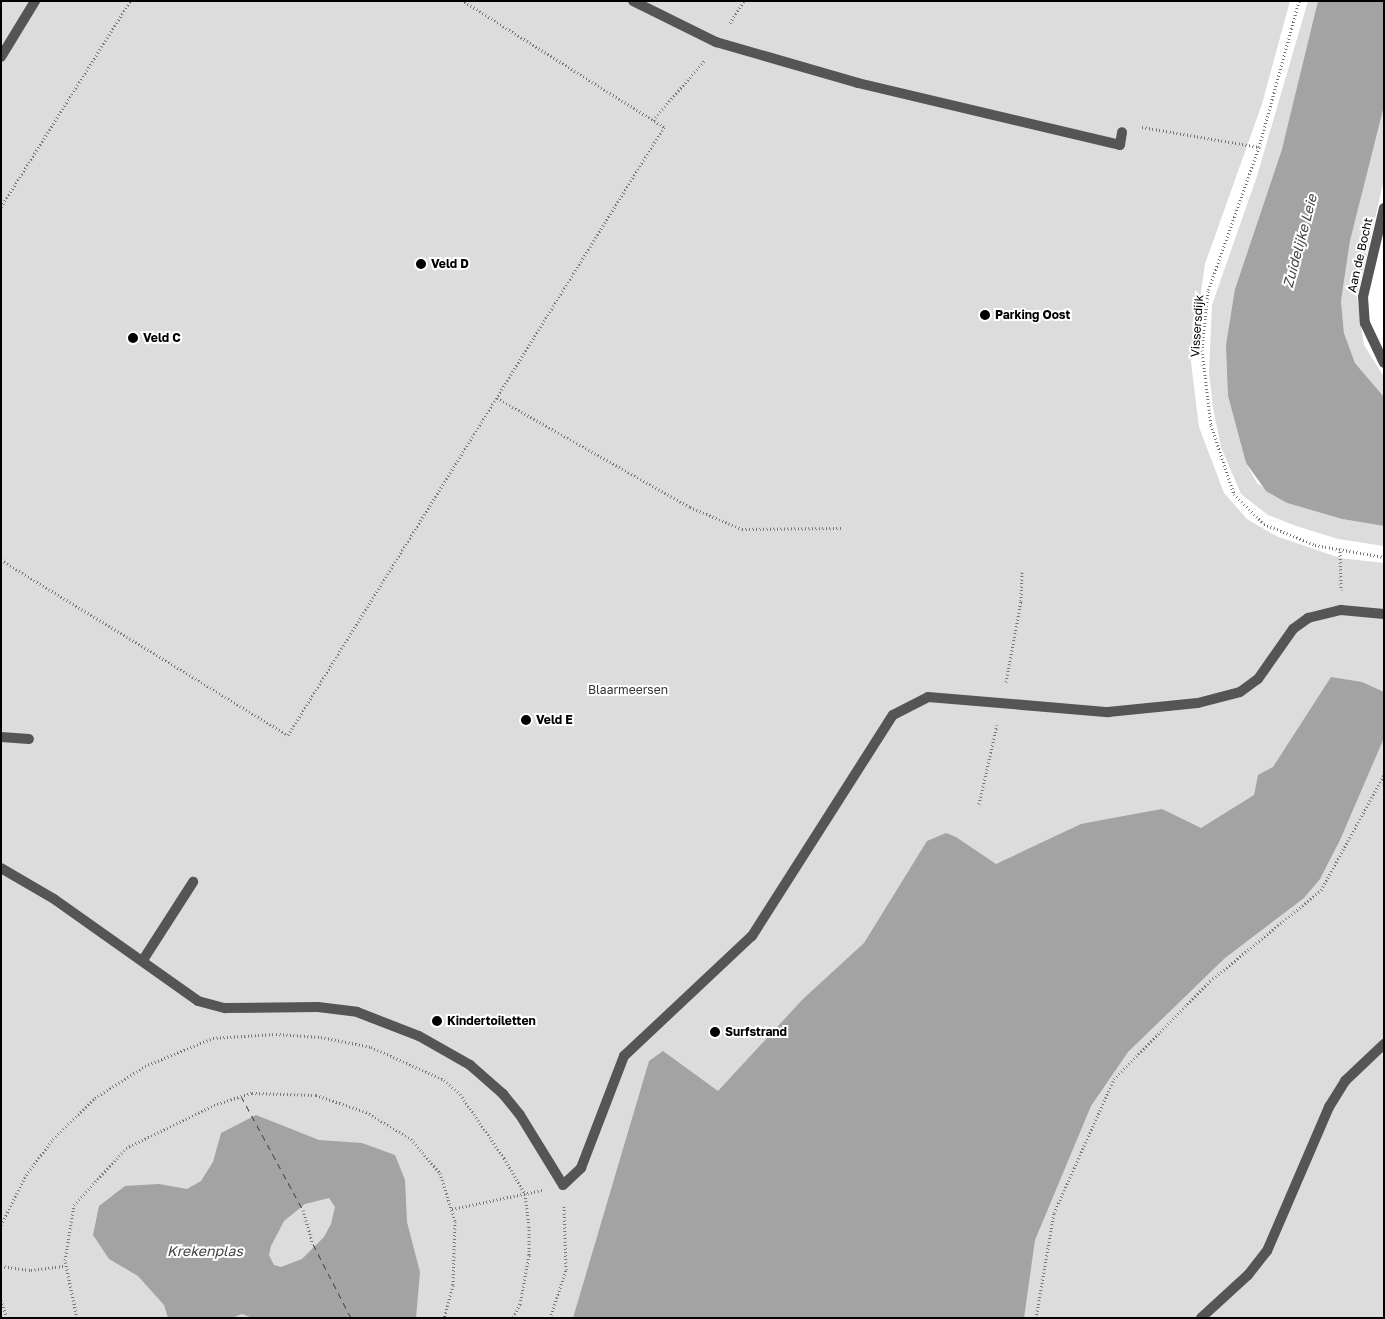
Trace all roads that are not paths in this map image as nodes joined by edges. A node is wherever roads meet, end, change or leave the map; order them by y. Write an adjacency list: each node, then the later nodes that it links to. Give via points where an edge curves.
1 (35, 1): 3 (street)
2 (633, 1): 4 (street, via 716,42 850,80 1120,144)
3 (1, 57)
4 (1122, 132)
5 (1384, 208): 6 (street, Aan de Bocht, via 1363,297 1365,323)
6 (1384, 363)
7 (1384, 614): 12 (street, via 1341,610 1308,618 1293,629 1258,679 1240,692 1198,703 1108,712 928,697 894,715 752,936 624,1056 581,1168 563,1185 520,1115 503,1094 470,1065 419,1036 357,1012 318,1007 225,1008 198,1001)
8 (1, 737): 9 (street)
9 (29, 738)
10 (1, 868): 12 (street, via 54,899)
11 (193, 882): 12 (street)
12 (143, 960)
13 (1384, 1044): 14 (street, via 1345,1081 1329,1107 1267,1250 1248,1276)
14 (1201, 1318)

